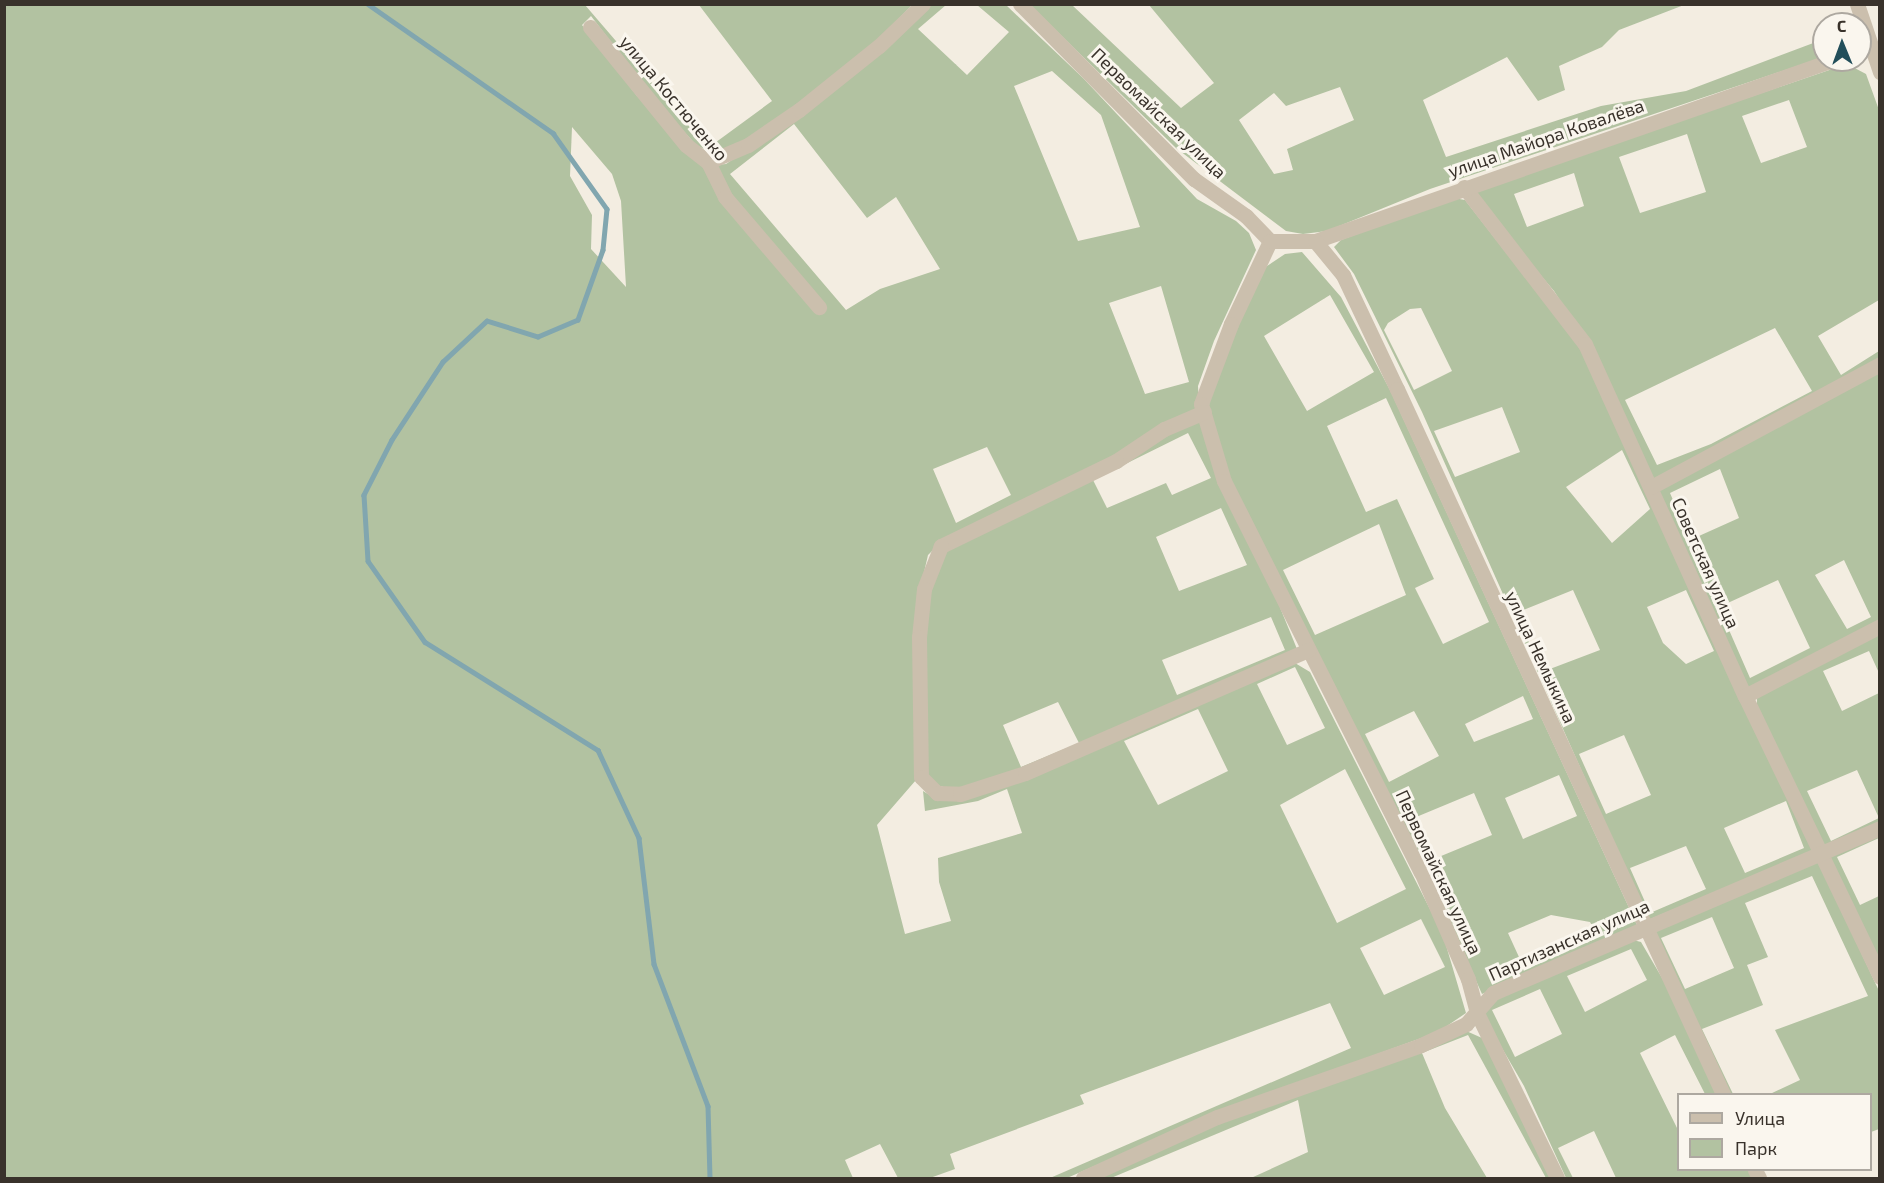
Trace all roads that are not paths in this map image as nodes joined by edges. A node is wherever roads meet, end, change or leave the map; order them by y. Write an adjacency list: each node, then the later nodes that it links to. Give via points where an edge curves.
1 (923, 4): 7 (street, via 879,46 799,110 748,145)
2 (1020, 4): 9 (street, Первомайская улица, via 1194,179 1246,216)
3 (590, 27): 7 (street, улица Костюченко, via 686,145)
4 (1872, 50): 6 (street)
5 (1812, 67): 8 (street, улица Майора Ковалёва)
6 (1880, 72)
7 (708, 162): 11 (street, улица Костюченко, via 725,197)
8 (1464, 187): 10 (street, улица Майора Ковалёва); 14 (street, Советская улица, via 1586,344)
9 (1270, 241): 10 (street, улица Майора Ковалёва); 13 (street, Первомайская улица, via 1231,324 1201,404)
10 (1315, 241): 20 (street, улица Немыкина, via 1342,274 1397,388)
11 (819, 307)
12 (1880, 364): 14 (street)
13 (1204, 412): 16 (street, Первомайская улица, via 1224,481); 16 (street, via 1164,429 1116,460 941,546 924,589 919,637 921,777 937,793 960,794 1025,774)
14 (1651, 487): 17 (street, Советская улица)
15 (1880, 627): 17 (street)
16 (1308, 650): 22 (street, Первомайская улица, via 1421,872 1468,980)
17 (1745, 696): 19 (street, Советская улица)
18 (1880, 828): 19 (street, Партизанская улица)
19 (1821, 855): 20 (street, Партизанская улица); 21 (street, Советская улица)
20 (1644, 928): 22 (street, Партизанская улица, via 1494,993); 23 (street, улица Немыкина)
21 (1880, 977)
22 (1477, 1013): 24 (street, Партизанская улица, via 1466,1024 1421,1045 1216,1117); 25 (street, Первомайская улица)
23 (1722, 1093)
24 (1083, 1179)
25 (1557, 1179)

